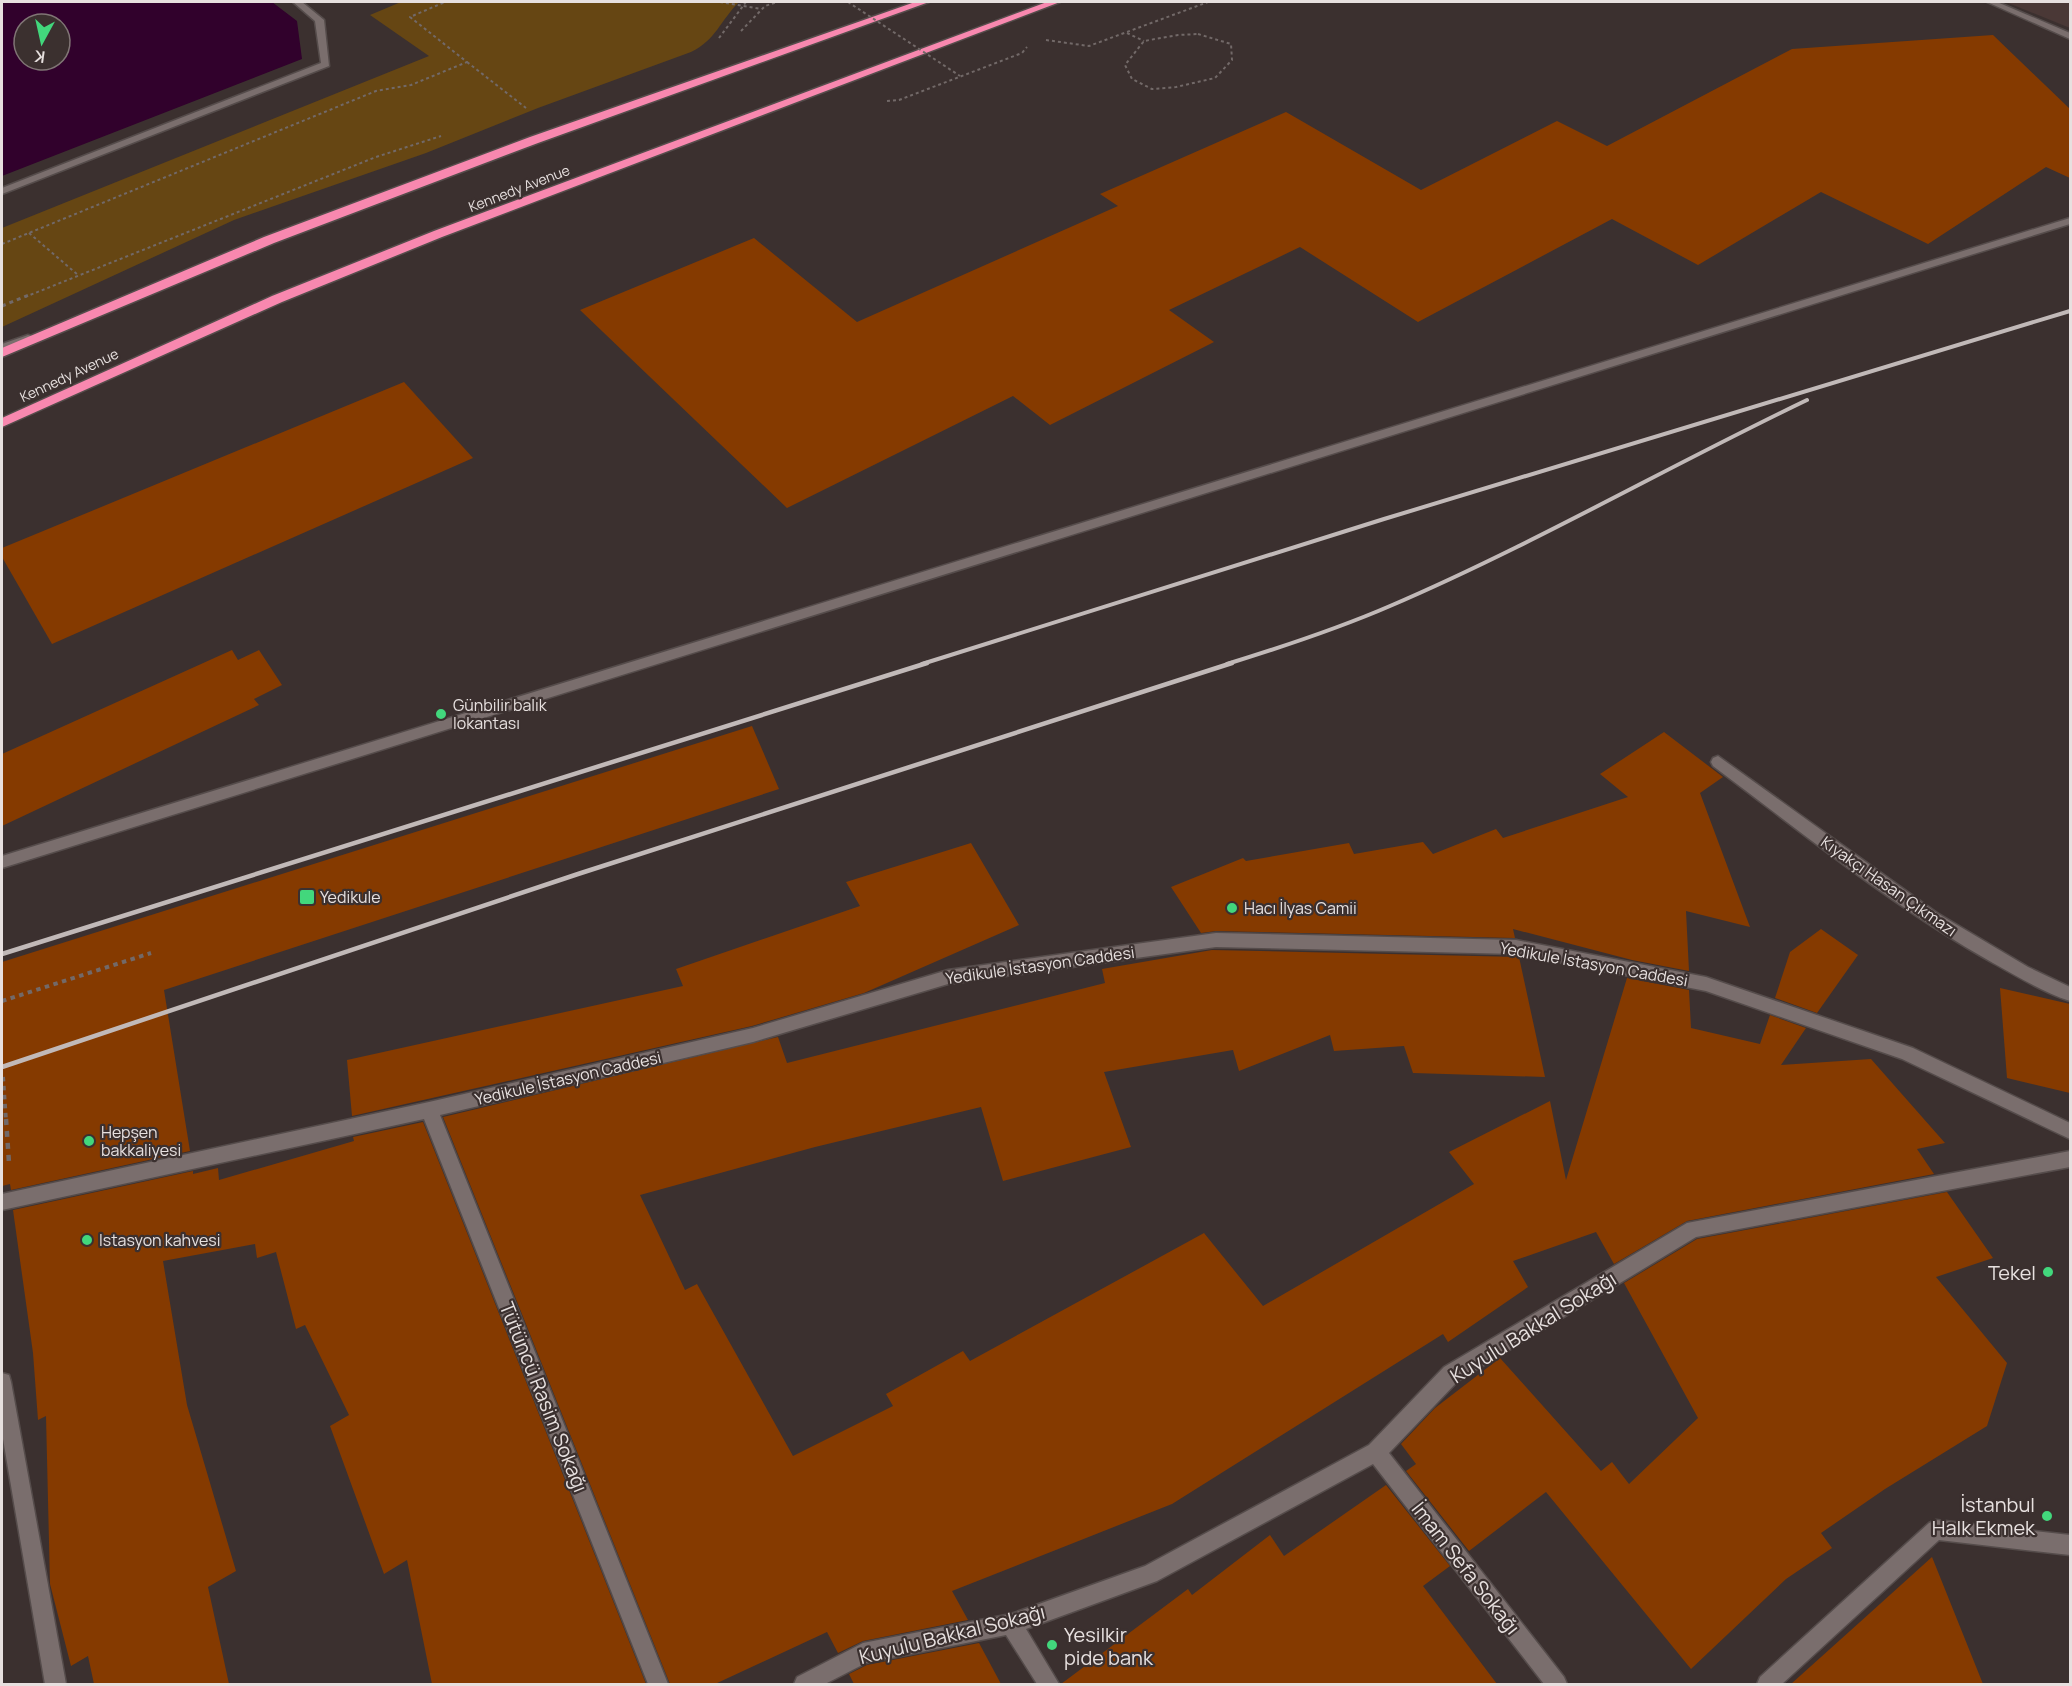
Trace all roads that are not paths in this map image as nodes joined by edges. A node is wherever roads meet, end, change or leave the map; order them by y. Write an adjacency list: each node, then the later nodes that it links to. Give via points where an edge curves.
1 (297, 2): 6 (street, via 319,21 326,64)
2 (924, 2): 8 (highway, via 379,198)
3 (1056, 2): 11 (highway, Kennedy Avenue, via 438,234 278,299)
4 (1991, 2): 5 (street)
5 (2070, 36)
6 (2, 191)
7 (2070, 220): 13 (street)
8 (76, 321): 9 (street); 10 (highway)
9 (2, 348)
10 (2, 353)
11 (2, 423)
12 (1718, 762): 14 (street, Kıyakçı Hasan Çıkmazı, via 1940,925 2035,979)
13 (2, 862)
14 (2070, 994)
15 (429, 1110): 16 (street, Yedikule İstasyon Caddesi, via 753,1035 948,977 1216,940 1516,947 1706,984 1907,1053); 18 (street, Yedikule İstasyon Caddesi); 24 (street, Tütüncü Rasim Sokağı)
16 (2070, 1131)
17 (2070, 1158): 20 (street, Kuyulu Bakkal Sokağı, via 1693,1229 1452,1374)
18 (6, 1201)
19 (2, 1382): 23 (street)
20 (1376, 1452): 22 (street, Kuyulu Bakkal Sokağı, via 1150,1574); 27 (street, İmam Sefa Sokağı)
21 (2070, 1545): 28 (street, via 1936,1530)
22 (1011, 1624): 25 (street, Kuyulu Bakkal Sokağı, via 863,1653); 26 (street)
23 (56, 1684)
24 (658, 1684)
25 (804, 1684)
26 (1049, 1684)
27 (1557, 1684)
28 (1767, 1684)

